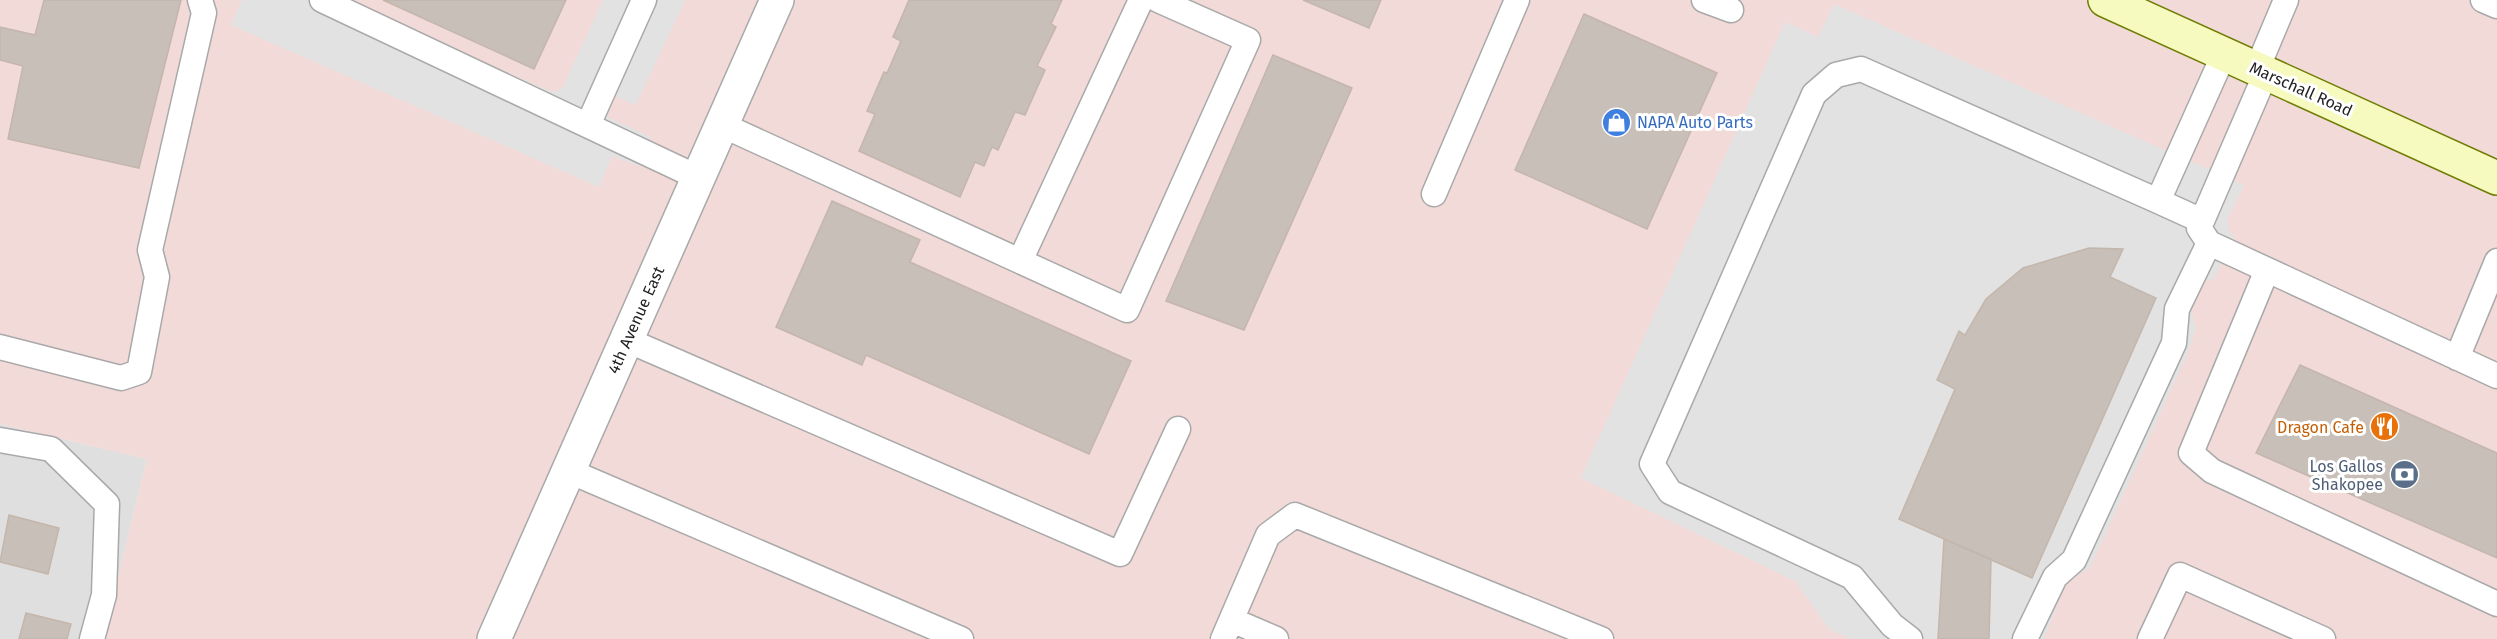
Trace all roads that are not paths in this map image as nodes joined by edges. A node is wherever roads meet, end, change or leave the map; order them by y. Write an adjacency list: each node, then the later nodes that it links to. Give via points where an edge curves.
1 (200, 0): 27 (lane, via 204,13 150,250 157,277 139,372 121,378)
2 (322, 0): 16 (lane)
3 (644, 0): 16 (lane)
4 (777, 0): 17 (street, 4th Avenue East)
5 (1141, 0): 23 (lane)
6 (1158, 0): 23 (lane, via 1248,40 1127,310)
7 (1517, 0): 20 (lane)
8 (1704, 0): 13 (lane)
9 (2105, 0): 14 (main road, Marschall Road)
10 (2286, 0): 15 (lane)
11 (2483, 0): 12 (lane)
12 (2497, 6)
13 (1731, 10)
14 (2224, 54): 15 (main road, Marschall Road); 21 (lane)
15 (2261, 71): 19 (main road, Marschall Road); 22 (lane)
16 (588, 125): 18 (lane)
17 (722, 125): 18 (street, 4th Avenue East); 23 (lane)
18 (699, 177): 26 (street, 4th Avenue East)
19 (2497, 178)
20 (1434, 194)
21 (2158, 201): 22 (lane); 40 (lane, via 1861,69 1836,75 1814,94 1652,464 1670,492 1852,577 1892,625)
22 (2205, 232): 25 (lane); 41 (lane, via 2177,309 2174,343 2074,560 2055,577)
23 (1020, 261)
24 (2497, 261): 28 (lane)
25 (2267, 270): 28 (lane); 33 (lane, via 2191,453 2212,471)
26 (627, 340): 30 (lane, via 1120,554); 32 (street, 4th Avenue East)
27 (0, 347)
28 (2457, 358): 29 (lane)
29 (2497, 376)
30 (1178, 429)
31 (0, 440): 35 (lane, via 51,448 107,504 104,595)
32 (569, 471): 36 (street, 4th Avenue East); 37 (lane)
33 (2497, 604)
34 (1228, 629): 38 (lane); 39 (lane, via 1268,535 1295,515)
35 (92, 639)
36 (494, 639)
37 (961, 639)
38 (1276, 639)
39 (1601, 639)
40 (1910, 639)
41 (2025, 639)
42 (2150, 639): 43 (lane, via 2180,575)
43 (2323, 639)

